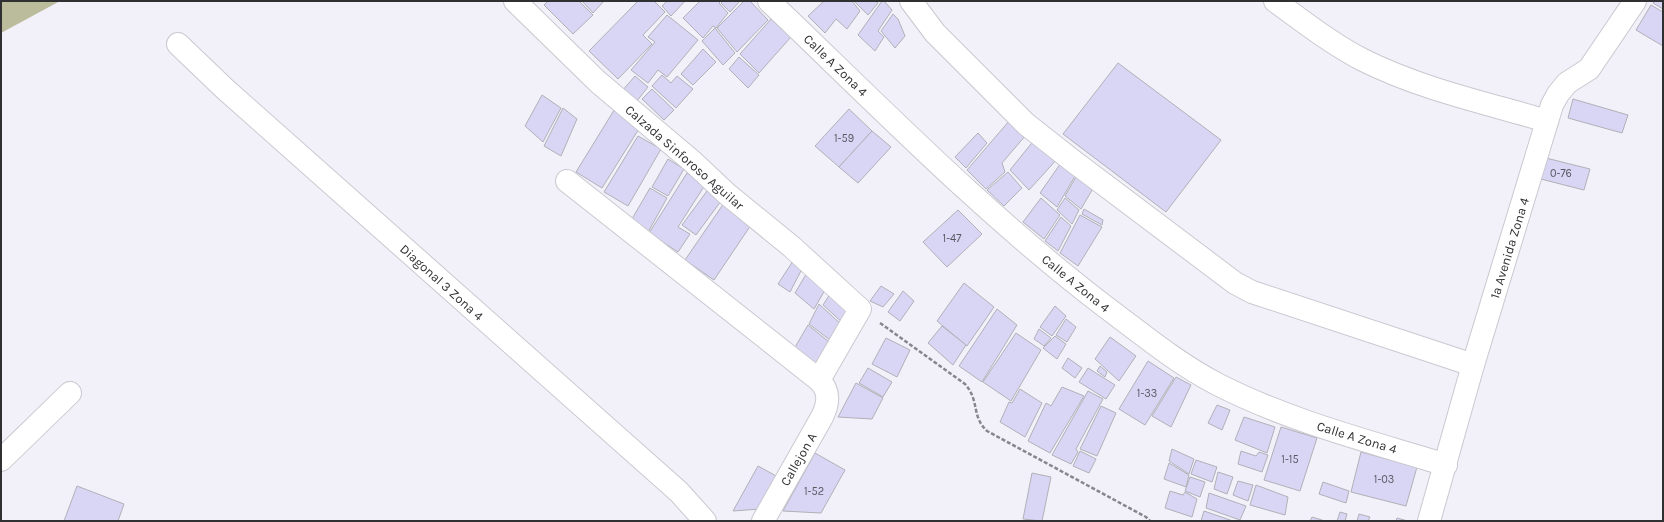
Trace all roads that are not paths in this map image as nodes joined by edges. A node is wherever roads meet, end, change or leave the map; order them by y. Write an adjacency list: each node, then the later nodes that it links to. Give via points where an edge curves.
1 (515, 1): 9 (street, Calzada Sinforoso Aguilar, via 598,82 792,247)
2 (769, 1): 14 (street, Calle A Zona 4, via 968,192 1064,275 1172,358 1259,405)
3 (911, 1): 10 (street, via 936,33 1026,124 1235,283 1252,292)
4 (1275, 1): 7 (street, via 1329,40 1363,60 1405,78)
5 (1634, 1): 7 (street, 1a Avenida Zona 4, via 1589,69 1567,83 1558,94)
6 (178, 44): 15 (street, Diagonal 3 Zona 4, via 225,89 679,492)
7 (1547, 121): 10 (street, 1a Avenida Zona 4)
8 (567, 181): 11 (street)
9 (860, 309): 11 (street, Callejon A)
10 (1473, 364): 14 (street, 1a Avenida Zona 4)
11 (823, 388): 16 (street, Callejon A, via 828,403 822,417)
12 (70, 393): 13 (street)
13 (1, 460)
14 (1446, 465): 17 (street, 1a Avenida Zona 4)
15 (705, 521)
16 (763, 521)
17 (1429, 521)

